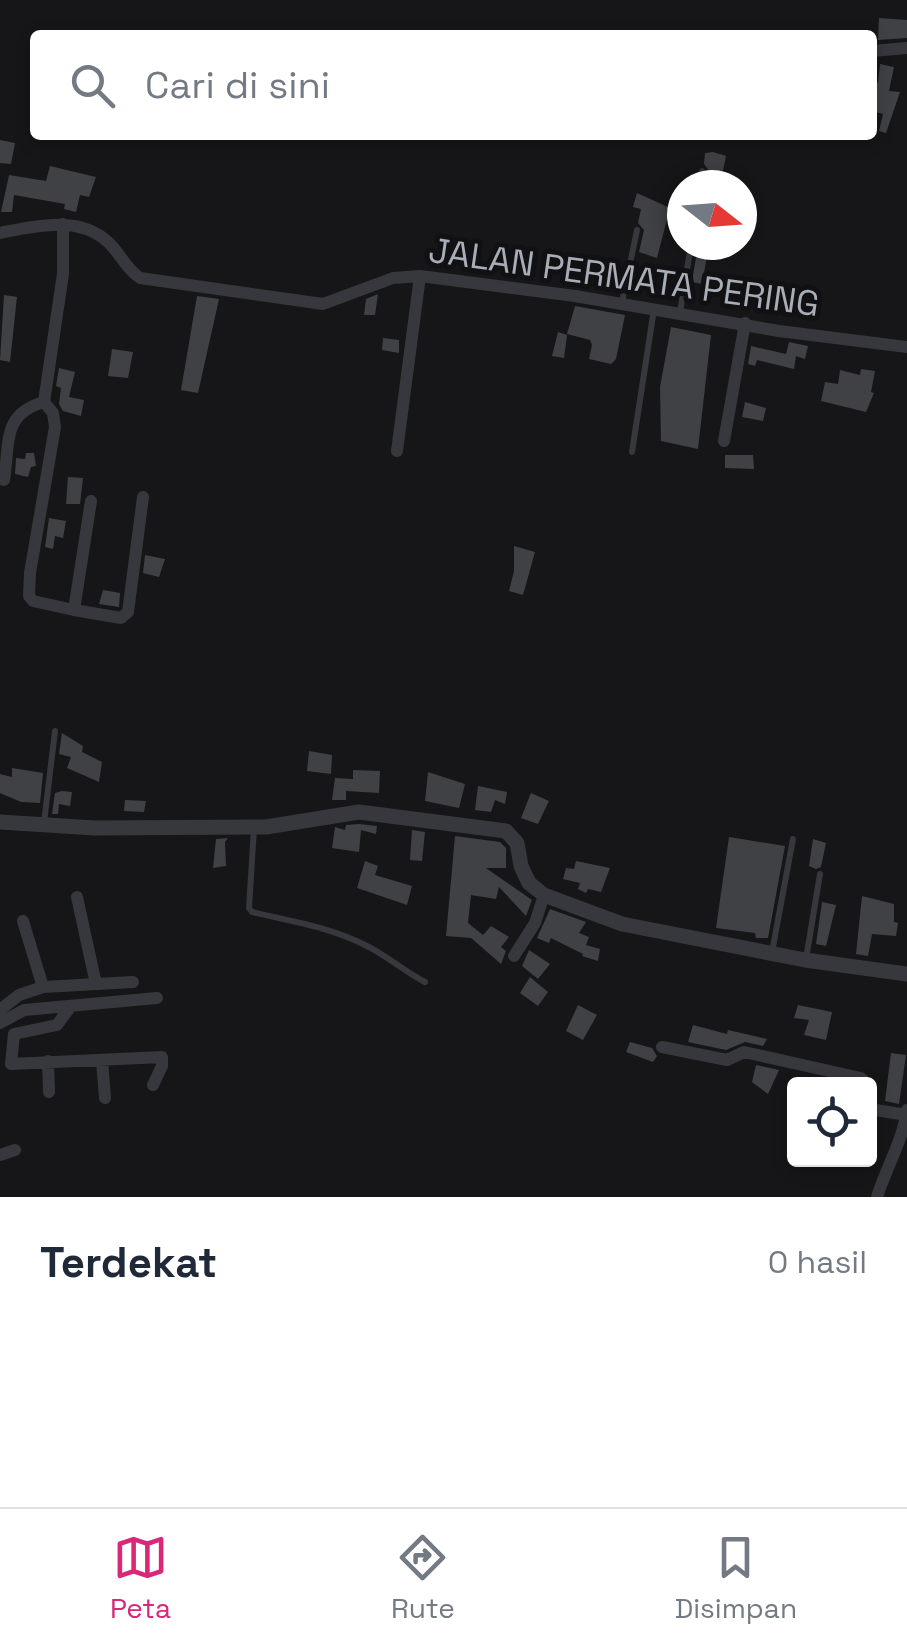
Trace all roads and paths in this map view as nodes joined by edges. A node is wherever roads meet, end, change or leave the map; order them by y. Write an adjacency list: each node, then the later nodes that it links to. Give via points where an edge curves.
1 (907, 48): 2 (street)
2 (877, 50)
3 (63, 224): 5 (street); 7 (street, JALAN PERMATA PERING, via 100,235 140,278 298,302 331,302 392,278); 13 (street, via 63,274)
4 (637, 230): 8 (lane)
5 (0, 233)
6 (688, 260): 10 (lane)
7 (420, 276): 8 (street, JALAN PERMATA PERING); 15 (street)
8 (622, 303): 9 (street, JALAN PERMATA PERING)
9 (654, 308): 10 (street, JALAN PERMATA PERING); 16 (lane)
10 (680, 312): 11 (street, JALAN PERMATA PERING)
11 (745, 323): 12 (street, JALAN PERMATA PERING); 14 (street)
12 (907, 347)
13 (44, 402): 17 (street, via 14,420); 20 (street, via 55,427 29,596)
14 (724, 441)
15 (397, 451)
16 (632, 452)
17 (4, 480)
18 (142, 497): 20 (street, via 128,612 121,618)
19 (91, 501): 20 (street)
20 (74, 610)
21 (56, 731): 23 (lane)
22 (0, 822): 23 (street)
23 (44, 824): 24 (street)
24 (254, 827): 27 (street, via 359,812 506,831 517,843 529,882); 35 (lane, via 252,912 329,930)
25 (792, 839): 30 (lane)
26 (820, 874): 32 (lane)
27 (544, 895): 30 (street, via 622,924); 31 (street)
28 (77, 897): 36 (street)
29 (23, 921): 37 (street)
30 (772, 953): 32 (street)
31 (514, 956)
32 (805, 960): 33 (street)
33 (907, 974)
34 (133, 982): 36 (street)
35 (425, 982)
36 (96, 984): 37 (street)
37 (42, 987): 40 (street)
38 (157, 998): 39 (street)
39 (72, 1006): 41 (street, via 24,1010); 44 (street, via 57,1025 14,1034 11,1064)
40 (0, 1010)
41 (0, 1024)
42 (662, 1048): 45 (street, via 727,1060 744,1052)
43 (102, 1060): 44 (street); 46 (street, via 162,1058); 48 (street)
44 (48, 1061): 47 (street)
45 (856, 1077)
46 (153, 1085)
47 (49, 1092)
48 (105, 1098)
49 (877, 1110): 50 (street)
50 (907, 1112): 53 (street)
51 (15, 1150): 52 (street)
52 (0, 1155)
53 (877, 1197)

